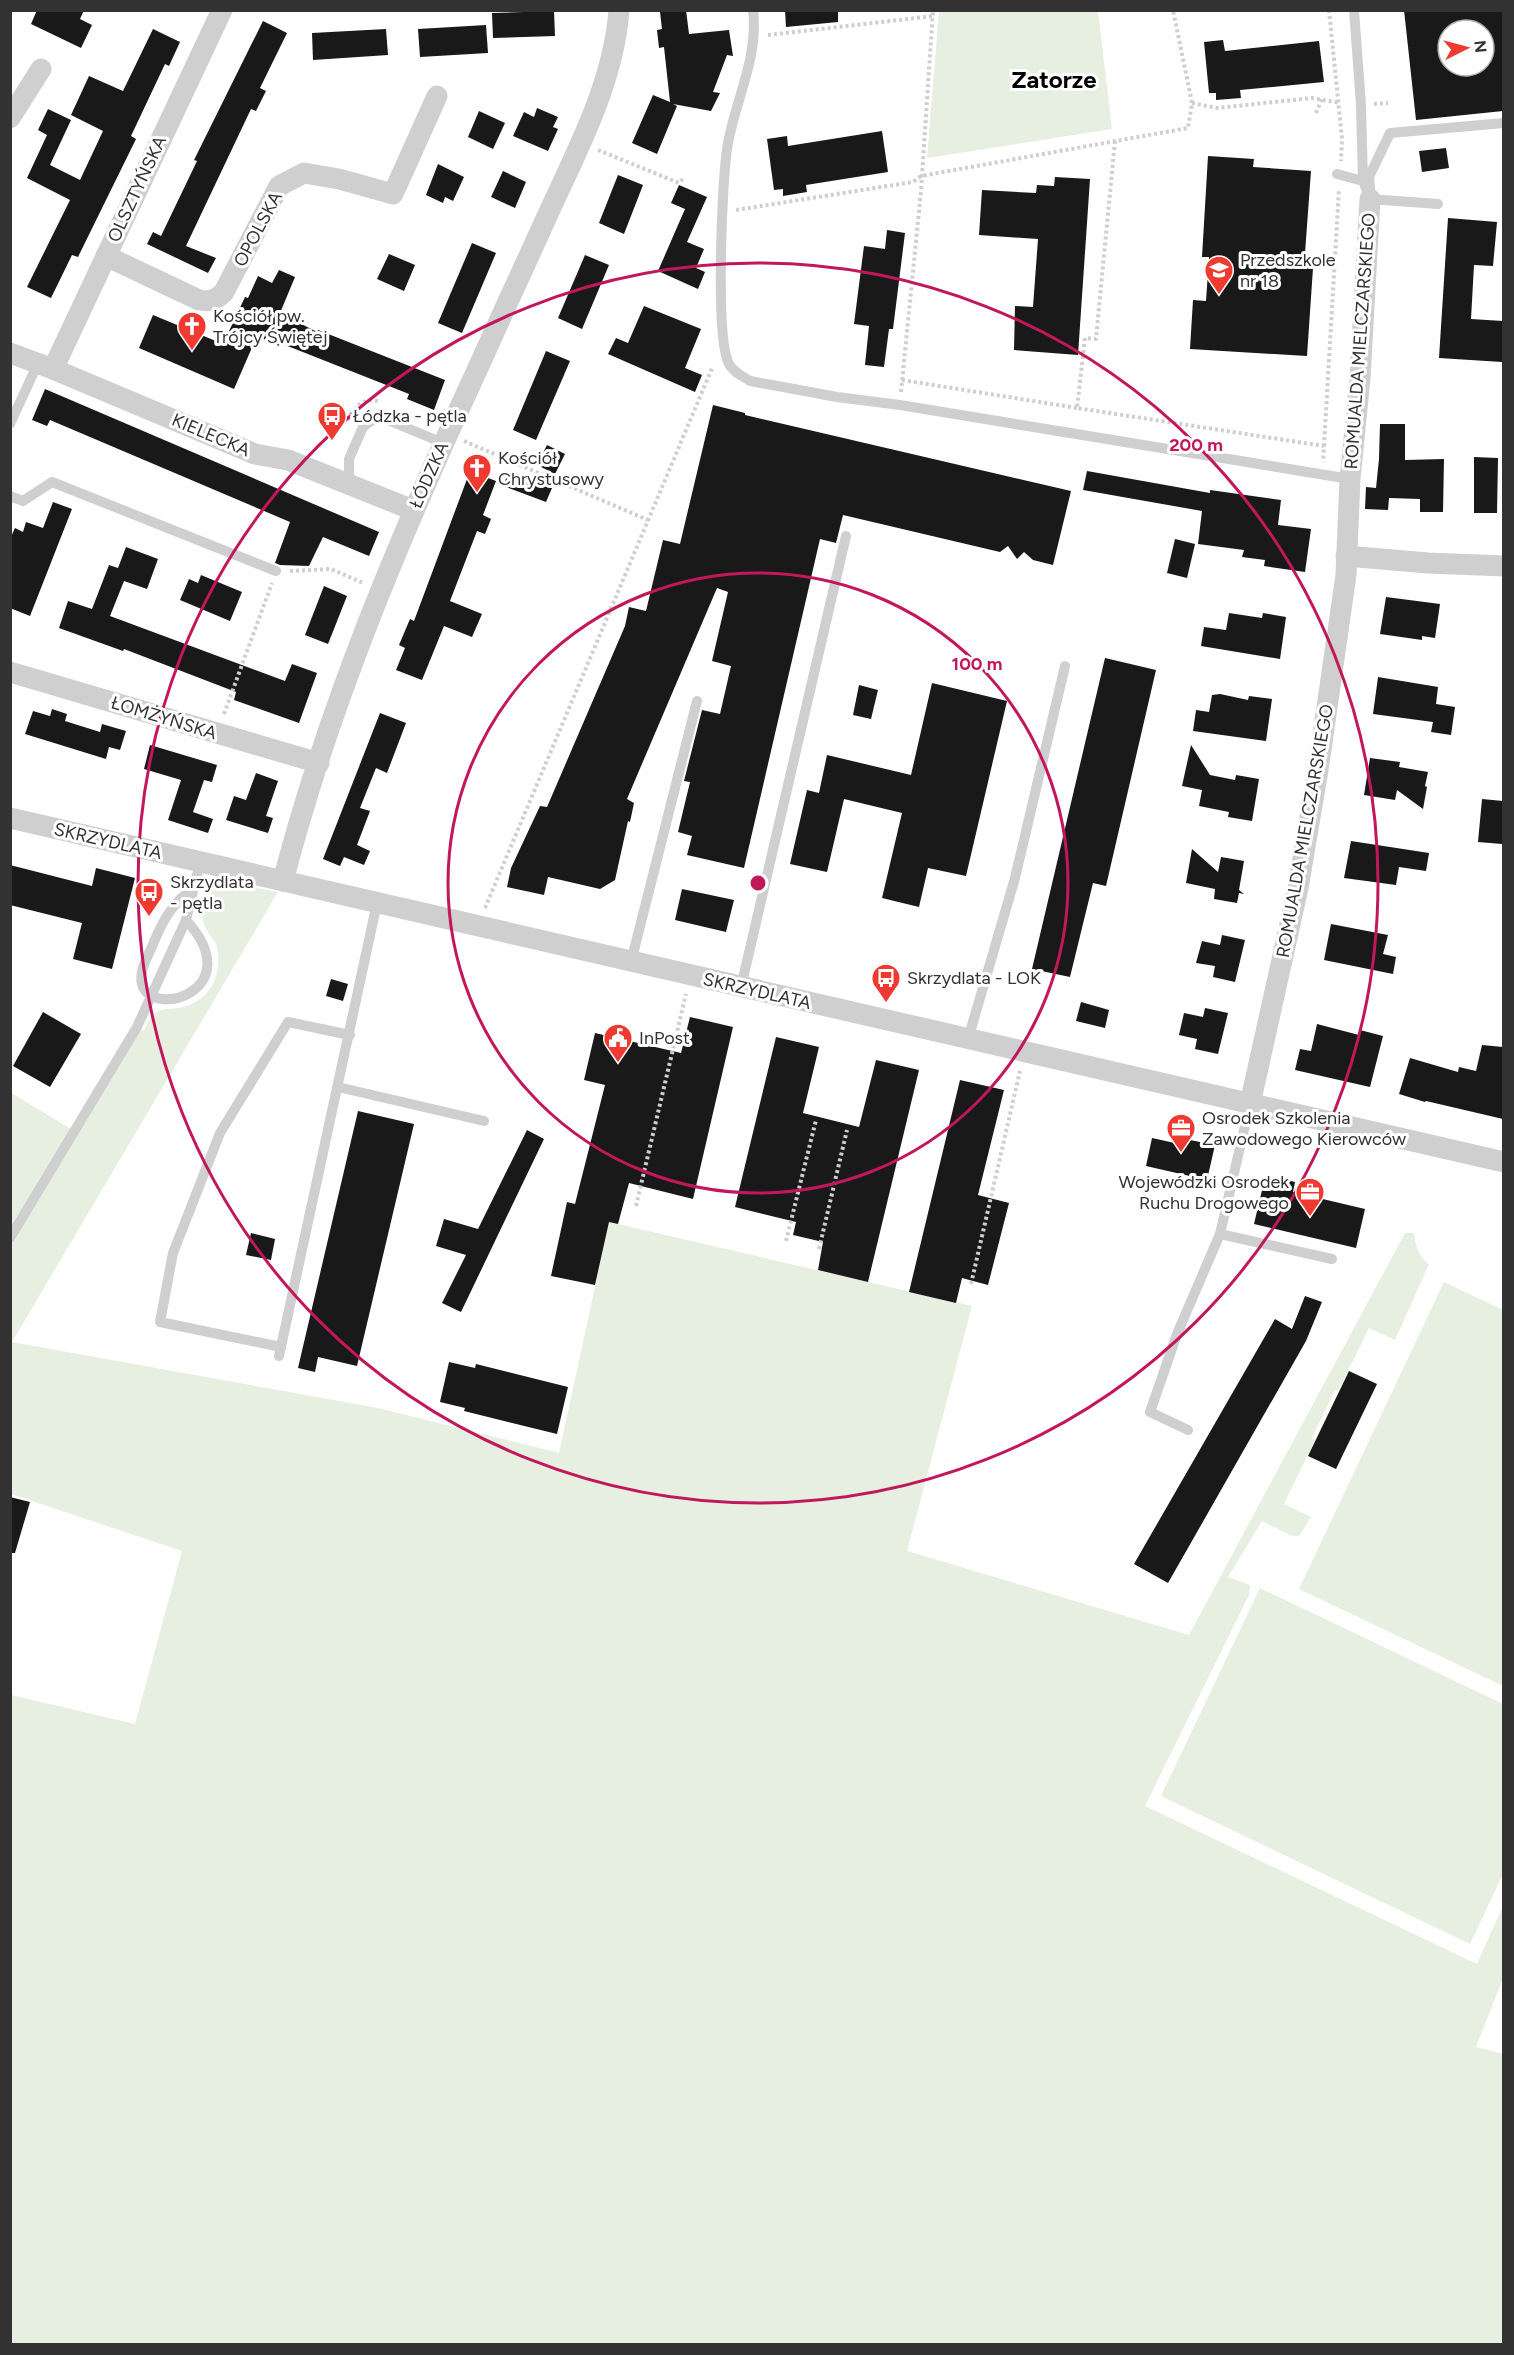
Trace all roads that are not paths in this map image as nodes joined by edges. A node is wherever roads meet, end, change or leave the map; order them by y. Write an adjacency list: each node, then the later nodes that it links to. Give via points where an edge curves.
1 (222, 10): 12 (street, OLSZTYŃSKA)
2 (619, 10): 16 (street, ŁÓDZKA, via 610,63 580,144)
3 (753, 10): 17 (lane, via 754,36 727,148 723,212 722,326 728,363 737,373 750,381 837,397)
4 (1354, 10): 10 (lane)
5 (40, 69): 7 (street)
6 (437, 96): 12 (street, OPOLSKA, via 393,194 339,178 304,173 279,186 217,299 199,300)
7 (10, 118)
8 (1503, 123): 10 (lane, via 1390,133 1369,177)
9 (1339, 174): 10 (lane)
10 (1367, 190): 11 (lane); 17 (street, ROMUALDA MIELCZARSKIEGO, via 1360,378)
11 (1438, 204)
12 (106, 256): 14 (street, OLSZTYŃSKA)
13 (10, 353): 14 (street, KIELECKA)
14 (46, 366): 15 (lane); 18 (street, KIELECKA, via 255,454 288,460)
15 (10, 424)
16 (445, 438): 18 (lane, via 383,418 374,419 363,427 350,459 349,476); 20 (street, ŁÓDZKA)
17 (1350, 479): 22 (street, ROMUALDA MIELCZARSKIEGO)
18 (356, 487): 20 (street, KIELECKA)
19 (10, 496): 24 (lane, via 23,501 52,482)
20 (413, 510): 28 (street, ŁÓDZKA)
21 (846, 536): 36 (lane)
22 (1346, 556): 23 (street); 41 (street, ROMUALDA MIELCZARSKIEGO, via 1298,888)
23 (1503, 566)
24 (276, 572)
25 (1065, 666): 39 (lane, via 1016,878)
26 (10, 672): 28 (street, ŁOMŻYŃSKA)
27 (697, 701): 35 (lane)
28 (319, 763): 31 (street, ŁÓDZKA)
29 (10, 818): 30 (street, SKRZYDLATA)
30 (200, 863): 31 (street, SKRZYDLATA); 32 (lane)
31 (283, 882): 33 (street, SKRZYDLATA)
32 (195, 887): 34 (lane); 37 (lane, via 171,908 159,928 142,984)
33 (377, 903): 35 (street, SKRZYDLATA); 38 (lane)
34 (186, 920): 37 (lane); 37 (lane, via 204,944 208,964 205,977 187,996)
35 (631, 962): 36 (street, SKRZYDLATA)
36 (741, 987): 39 (street, SKRZYDLATA)
37 (152, 996): 45 (lane)
38 (350, 1035): 40 (lane); 40 (lane, via 288,1022 220,1133 173,1253 160,1322 280,1352)
39 (968, 1039): 41 (street, SKRZYDLATA)
40 (338, 1087): 42 (lane)
41 (1250, 1104): 43 (street, SKRZYDLATA); 44 (lane)
42 (484, 1121)
43 (1503, 1162)
44 (1220, 1234): 46 (lane); 47 (lane, via 1177,1334 1150,1412)
45 (10, 1238)
46 (1332, 1259)
47 (1188, 1430)

